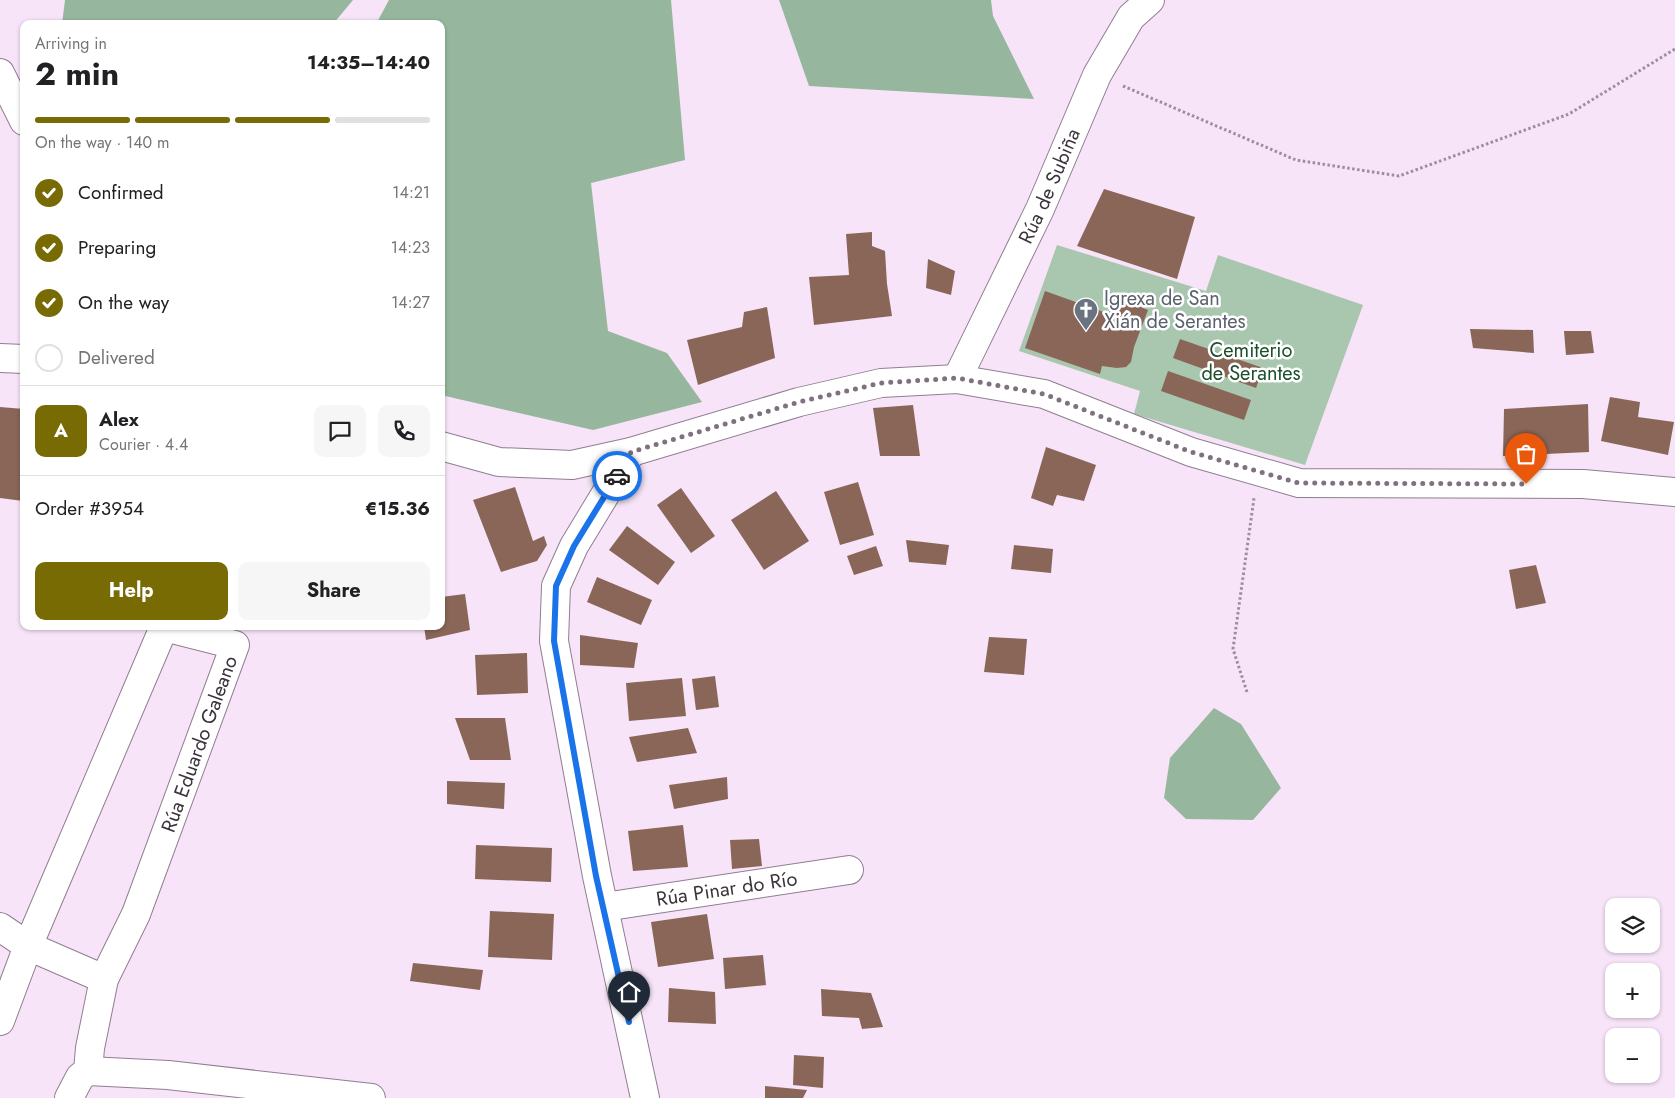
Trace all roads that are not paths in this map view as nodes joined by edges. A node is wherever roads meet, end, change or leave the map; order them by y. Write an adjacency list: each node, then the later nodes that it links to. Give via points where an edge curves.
1 (1150, 0): 6 (street, Rúa de Subiña, via 1131,17 1097,75 1040,209)
2 (0, 73): 3 (street)
3 (20, 113)
4 (0, 358): 5 (street)
5 (20, 359)
6 (957, 378): 8 (street, via 881,383 799,402); 9 (street, via 1044,394 1191,452 1299,483 1583,484)
7 (445, 447): 8 (street, via 499,462 572,465)
8 (631, 452): 13 (street, via 574,546 556,586 554,641)
9 (1675, 492)
10 (163, 630): 15 (street, Rúa Eduardo Galeano)
11 (176, 630): 16 (street, Rúa Eduardo Galeano, via 235,645 136,914)
12 (849, 870): 13 (street, Rúa Pinar do Río)
13 (604, 907): 21 (street)
14 (0, 927): 15 (street)
15 (28, 946): 16 (street); 17 (street, Rúa Eduardo Galeano)
16 (104, 979): 18 (street, Rúa Eduardo Galeano)
17 (0, 1021)
18 (88, 1071): 19 (street, via 80,1077); 20 (street, via 168,1076)
19 (68, 1098)
20 (371, 1098)
21 (645, 1098)

